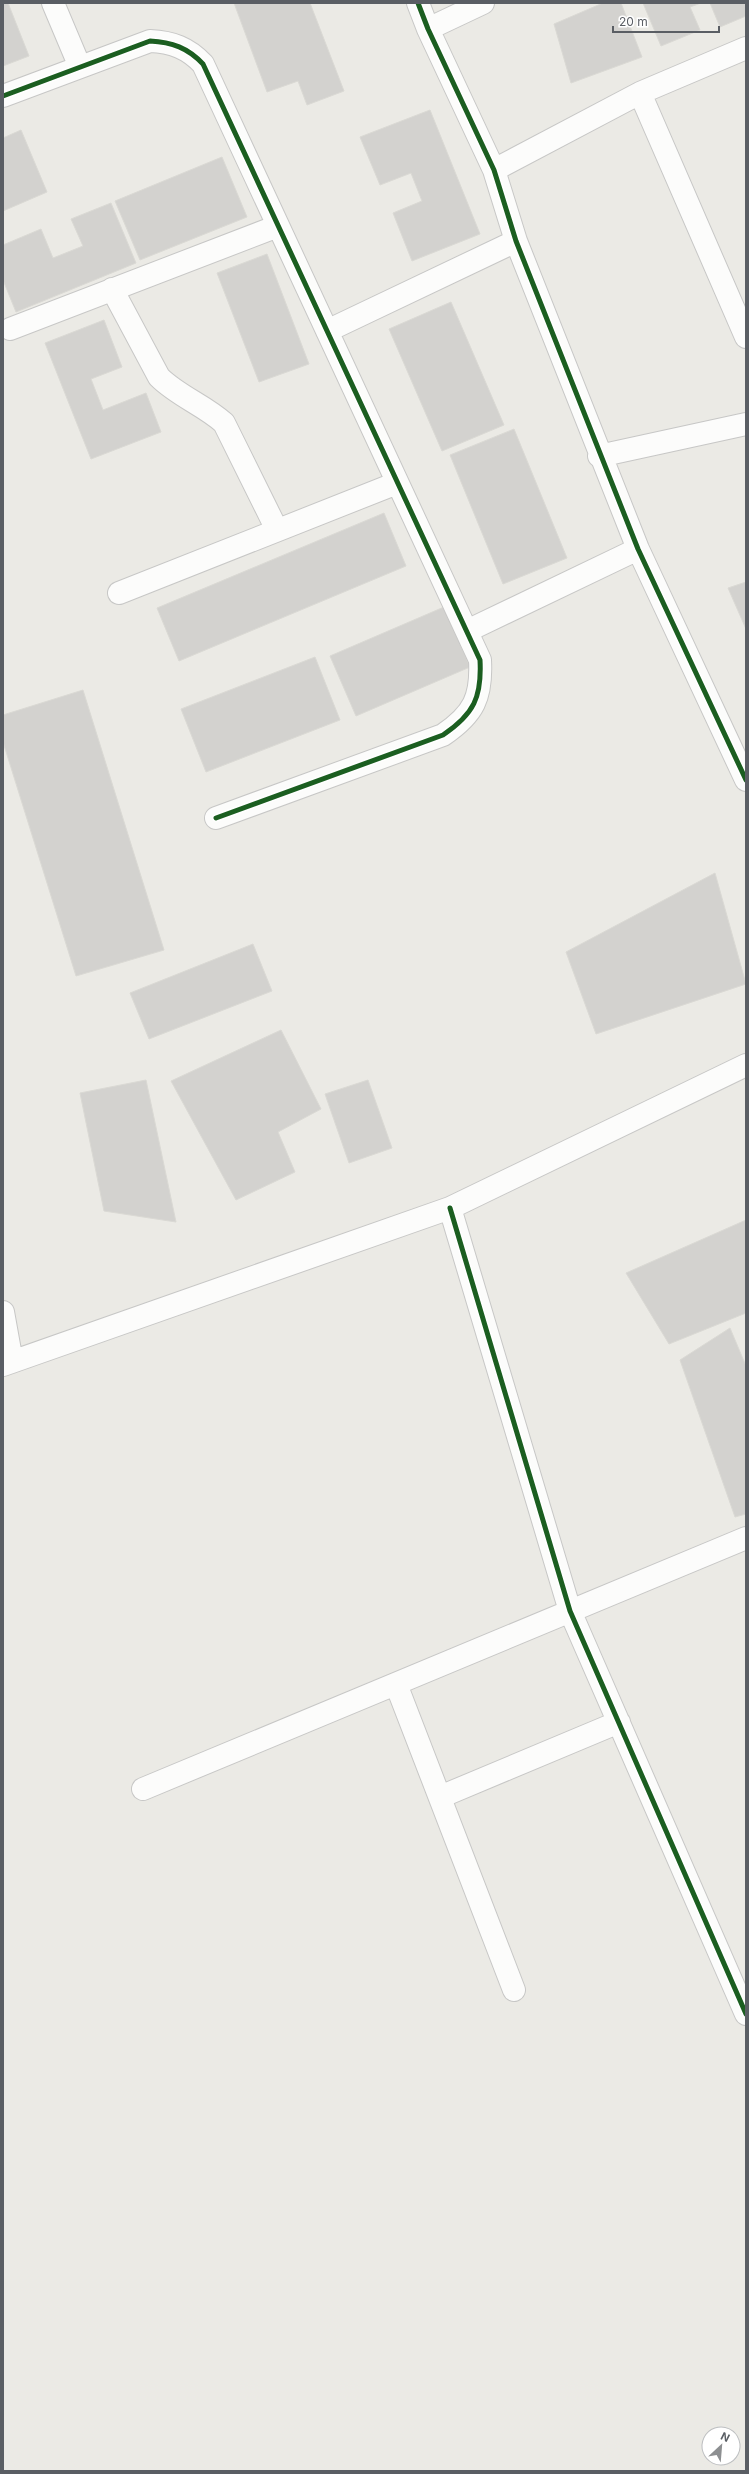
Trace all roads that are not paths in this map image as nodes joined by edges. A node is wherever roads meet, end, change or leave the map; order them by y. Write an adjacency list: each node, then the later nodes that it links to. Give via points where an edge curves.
1 (53, 3): 6 (street)
2 (418, 3): 4 (street)
3 (483, 3): 4 (street)
4 (428, 28): 9 (street)
5 (746, 48): 7 (street)
6 (80, 67): 8 (street); 10 (street, via 150,41 166,42 193,54 203,64)
7 (640, 94): 9 (street); 15 (street)
8 (3, 96)
9 (494, 170): 11 (street)
10 (278, 226): 12 (street); 14 (street)
11 (516, 242): 14 (street); 17 (street)
12 (112, 289): 13 (street); 19 (street, via 159,377 170,388 211,412 224,423)
13 (10, 329)
14 (327, 331): 18 (street)
15 (746, 337)
16 (746, 424): 17 (street)
17 (599, 456): 20 (street)
18 (397, 483): 19 (street); 22 (street)
19 (277, 530): 21 (street)
20 (638, 549): 22 (street); 23 (street)
21 (119, 592)
22 (467, 631): 24 (street, via 480,660 481,683 475,704 461,722 443,735)
23 (744, 770)
24 (216, 818)
25 (746, 1065): 26 (street)
26 (450, 1208): 28 (street); 30 (street)
27 (3, 1312): 28 (street)
28 (7, 1363)
29 (746, 1538): 30 (street)
30 (570, 1611): 31 (street); 32 (street)
31 (396, 1684): 33 (street); 34 (street)
32 (619, 1722): 34 (street); 36 (street)
33 (143, 1790)
34 (440, 1797): 35 (street)
35 (514, 1990)
36 (746, 2014)

